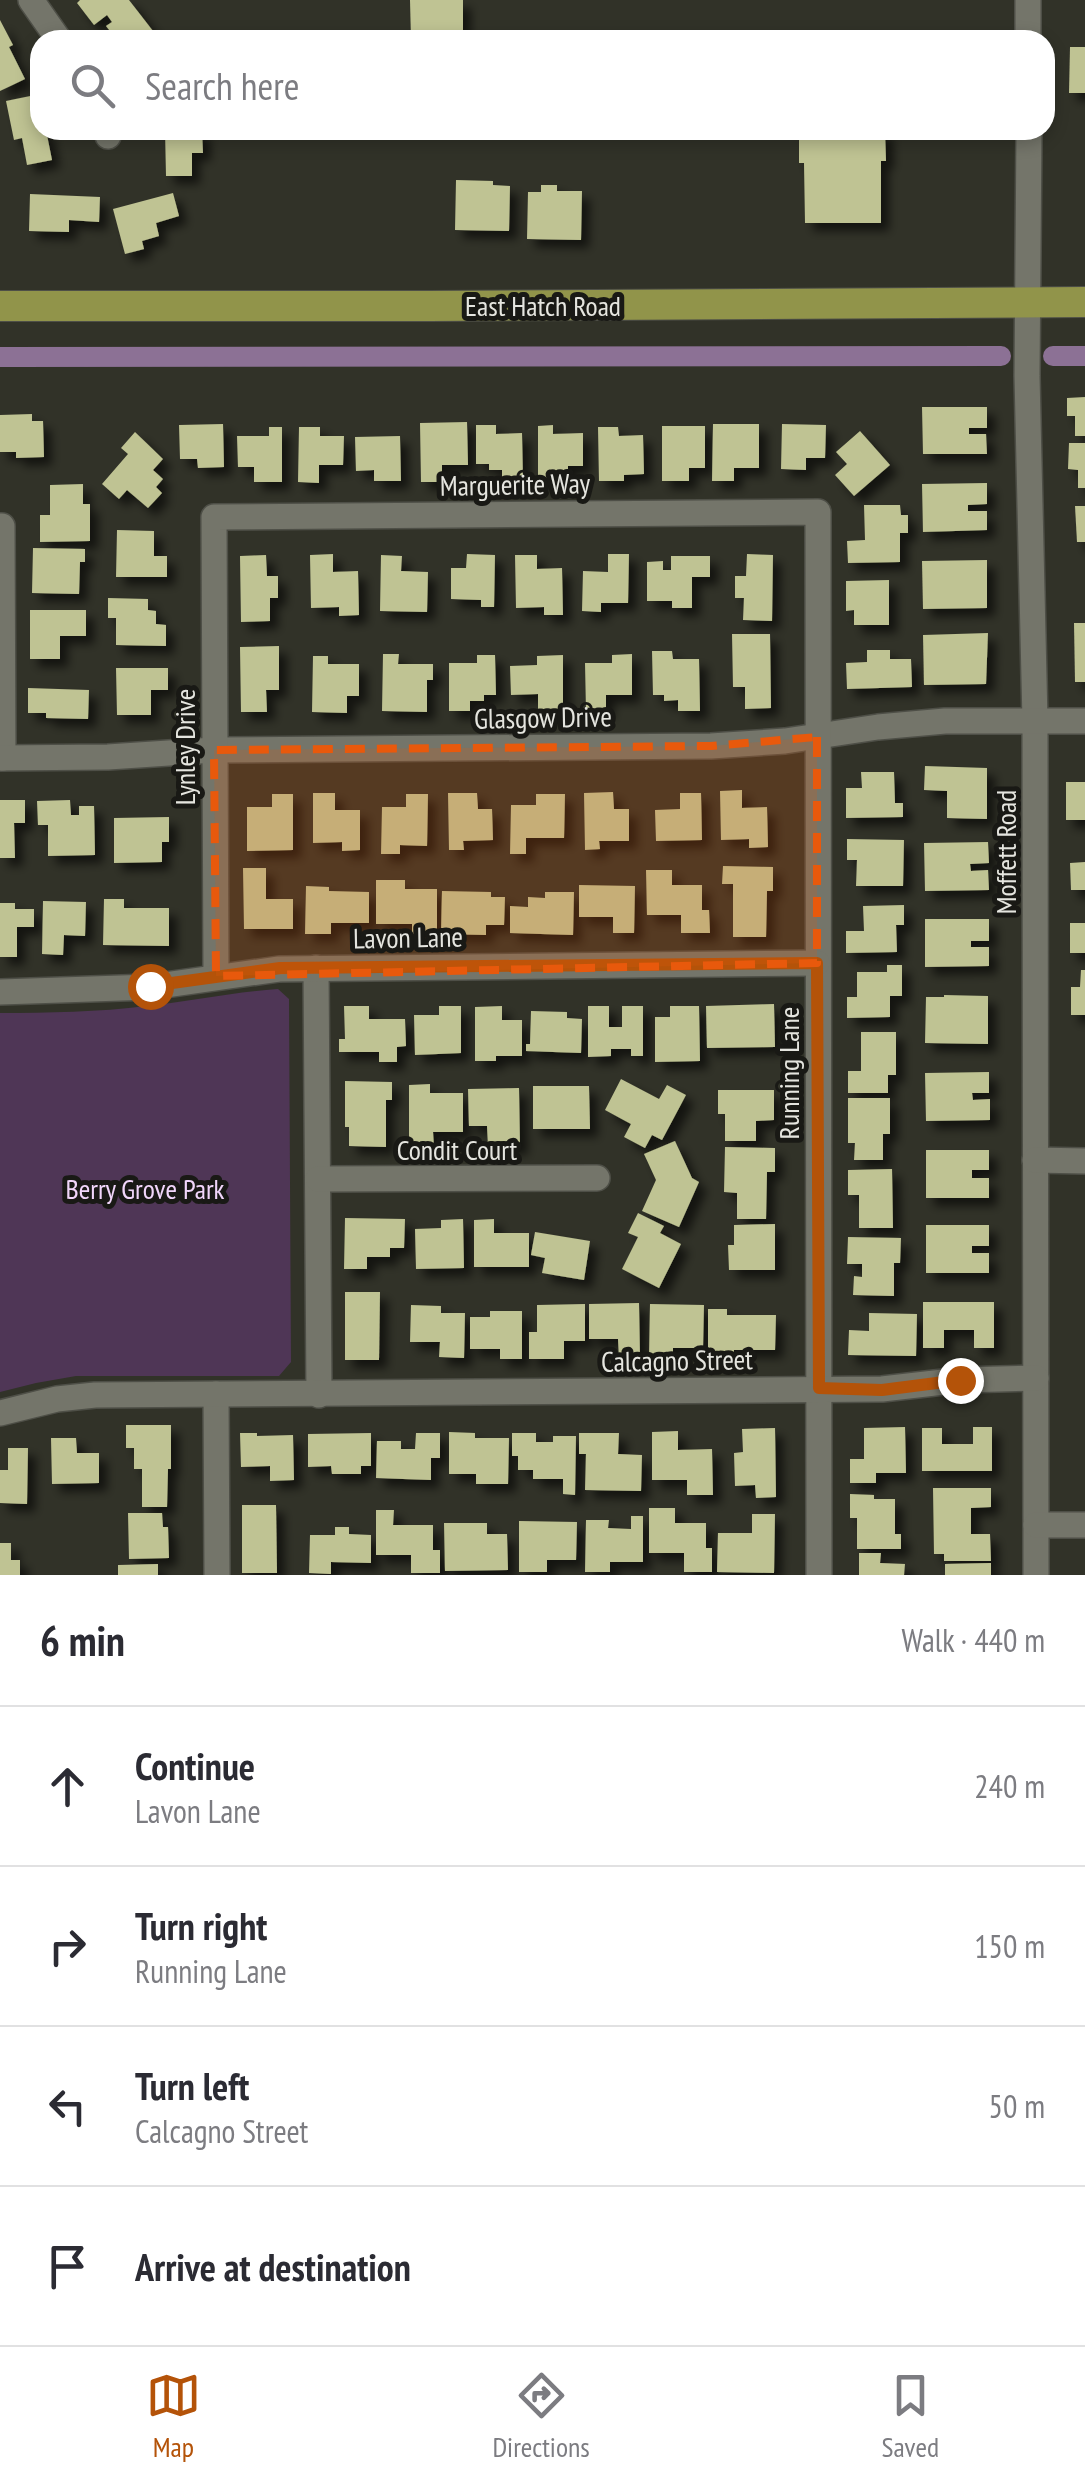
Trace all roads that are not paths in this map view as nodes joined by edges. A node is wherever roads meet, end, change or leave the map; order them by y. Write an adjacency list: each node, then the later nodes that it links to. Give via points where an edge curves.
1 (31, 0): 3 (street)
2 (1028, 0): 4 (street)
3 (52, 30)
4 (1028, 30)
5 (1029, 140): 6 (street, Moffett Road)
6 (1029, 302): 7 (main road, East Hatch Road); 8 (main road, East Hatch Road); 12 (street, Moffett Road)
7 (1085, 302)
8 (0, 306)
9 (818, 512): 10 (street, Marguerite Way); 14 (street, Running Lane)
10 (214, 517): 15 (street, Lynley Drive)
11 (0, 526): 16 (street)
12 (1035, 721): 13 (street, Glasgow Drive); 14 (street, Glasgow Drive, via 945,721); 21 (street, Moffett Road)
13 (1085, 721)
14 (817, 737): 15 (street, Glasgow Drive, via 711,746); 17 (street, Running Lane)
15 (214, 750): 16 (street, Glasgow Drive); 19 (street, Lynley Drive)
16 (1, 758)
17 (817, 963): 18 (street, Lavon Lane); 26 (street, Running Lane)
18 (316, 968): 19 (street, Lavon Lane); 24 (street)
19 (216, 976): 20 (street, Lavon Lane, via 150,986)
20 (0, 992)
21 (1035, 1160): 22 (street); 25 (street, Moffett Road)
22 (1085, 1161)
23 (597, 1178): 24 (street, Condit Court)
24 (318, 1179): 28 (street)
25 (1036, 1378): 26 (street, Calcagno Street); 30 (street, Moffett Road)
26 (819, 1388): 28 (street, Calcagno Street); 33 (street, Running Lane)
27 (216, 1394): 28 (street, Calcagno Street); 29 (street, Calcagno Street, via 95,1395); 32 (street)
28 (318, 1395)
29 (0, 1413)
30 (1036, 1525): 31 (street); 34 (street, Moffett Road)
31 (1085, 1525)
32 (217, 1575)
33 (819, 1575)
34 (1036, 1575)

